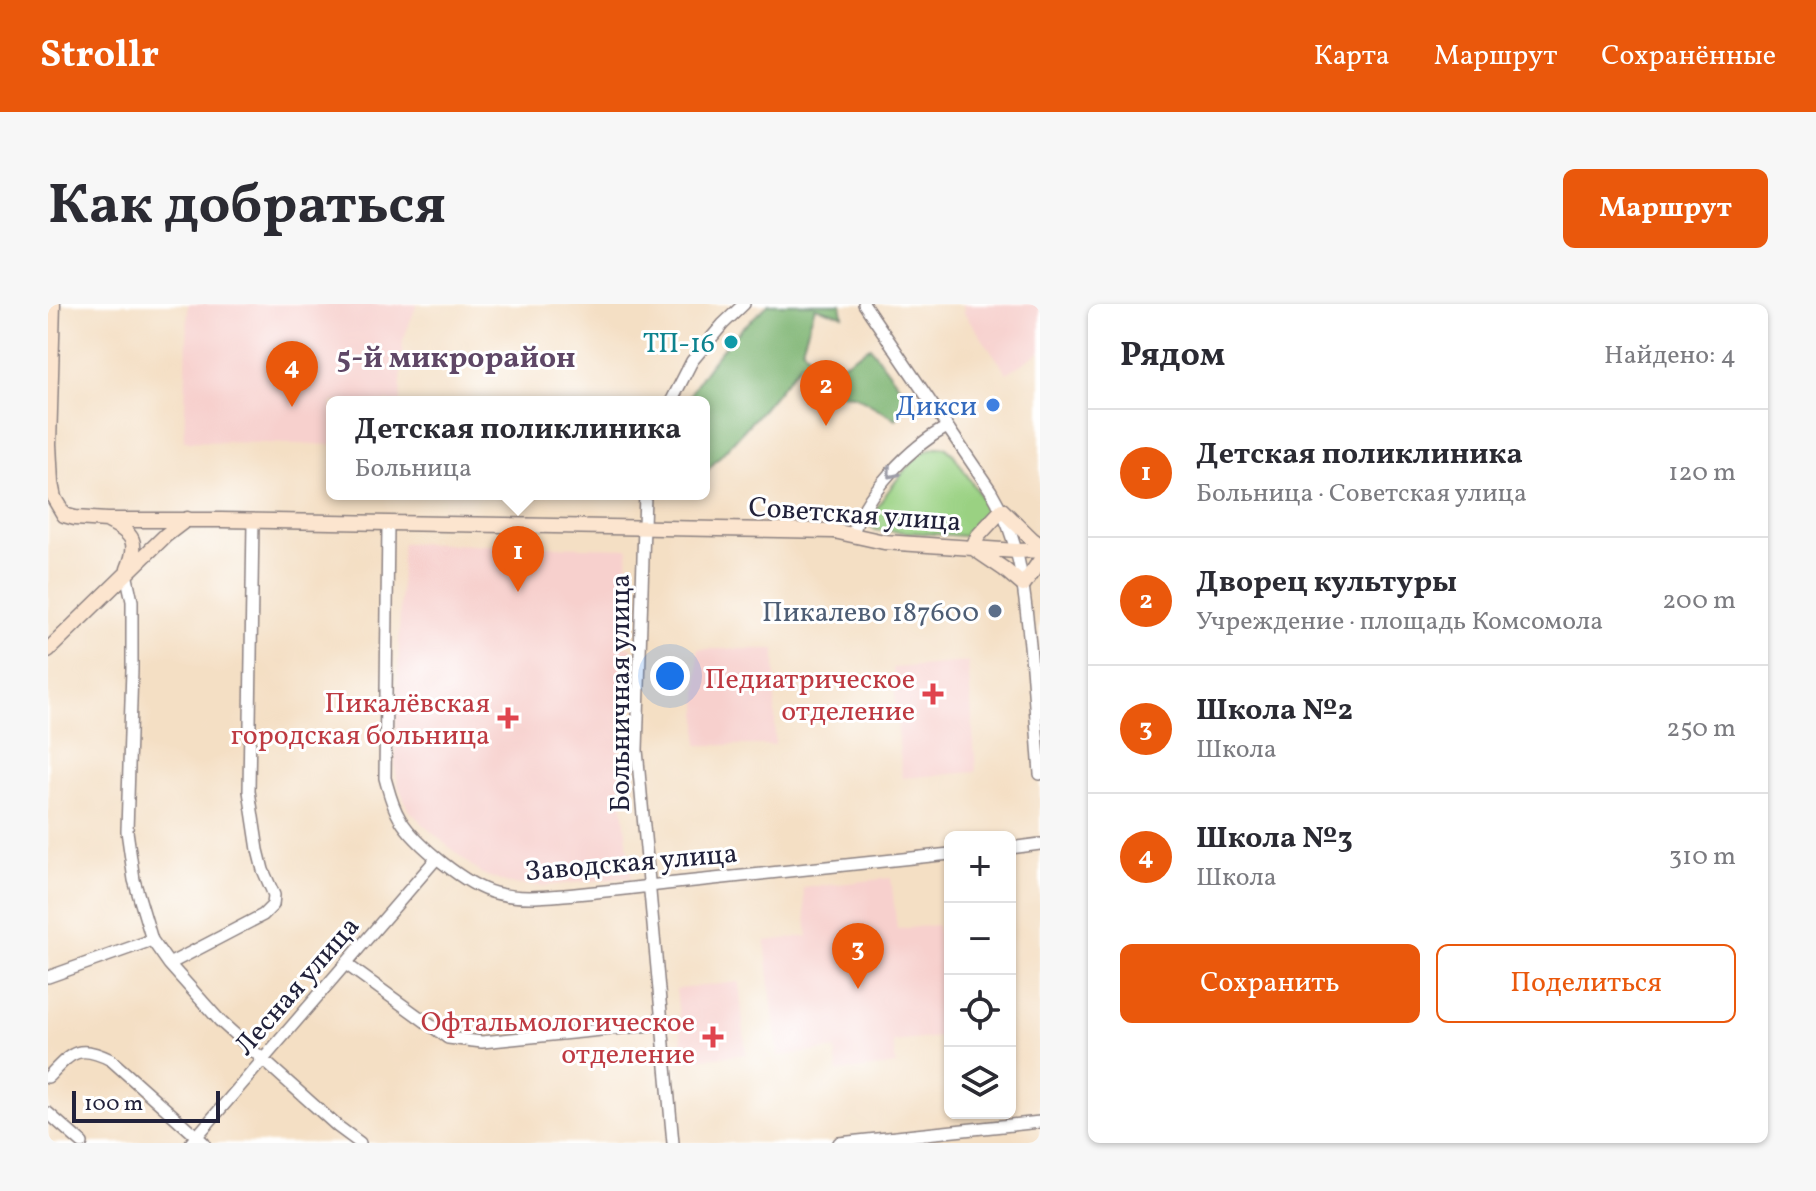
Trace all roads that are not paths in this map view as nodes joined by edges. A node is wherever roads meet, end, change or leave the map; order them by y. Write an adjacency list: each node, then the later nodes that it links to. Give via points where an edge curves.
1 (53, 304): 6 (street)
2 (744, 304): 4 (street, via 692,361)
3 (864, 304): 5 (street)
4 (674, 396)
5 (947, 427): 8 (street); 14 (street, one-way to 14, via 909,453 874,494)
6 (49, 444): 10 (street, Советская улица, via 54,498 64,515)
7 (645, 500): 13 (street, Больничная улица)
8 (1002, 510): 15 (street); 16 (street); 17 (street)
9 (187, 519): 10 (street, Советская улица); 11 (street, Советская улица); 19 (street)
10 (107, 520): 19 (street, via 134,544)
11 (253, 521): 12 (street, Советская улица); 29 (street, via 249,791 273,905)
12 (388, 524): 13 (street, Советская улица); 26 (street, Заводская улица, via 385,778 401,821)
13 (644, 529): 14 (street, Советская улица); 27 (street, Больничная улица, via 637,750)
14 (853, 534): 15 (street, Советская улица, via 884,542)
15 (973, 547): 17 (street, Советская улица); 20 (street)
16 (1040, 548): 17 (street, Советская улица)
17 (1017, 551): 20 (street)
18 (1040, 561): 20 (street)
19 (126, 573): 21 (street); 28 (street, via 132,601 127,831 134,880)
20 (1023, 585): 22 (street)
21 (48, 650)
22 (1040, 774)
23 (1040, 844): 24 (street)
24 (1016, 847)
25 (944, 855): 27 (street, Заводская улица)
26 (436, 859): 27 (street, Заводская улица, via 495,893 534,898); 30 (street, Лесная улица)
27 (648, 887): 32 (street, Больничная улица)
28 (152, 940): 29 (street); 31 (street)
29 (169, 964): 33 (street, via 220,1021)
30 (346, 964): 32 (street, via 448,1038 482,1042); 33 (street, Лесная улица)
31 (48, 977)
32 (662, 1024): 40 (street, Больничная улица)
33 (263, 1058): 37 (street, Лесная улица); 39 (street)
34 (48, 1077): 37 (street, via 76,1052 101,1054)
35 (48, 1113): 38 (street)
36 (1040, 1122): 41 (street)
37 (197, 1141)
38 (82, 1143)
39 (360, 1143)
40 (673, 1143)
41 (839, 1143)

